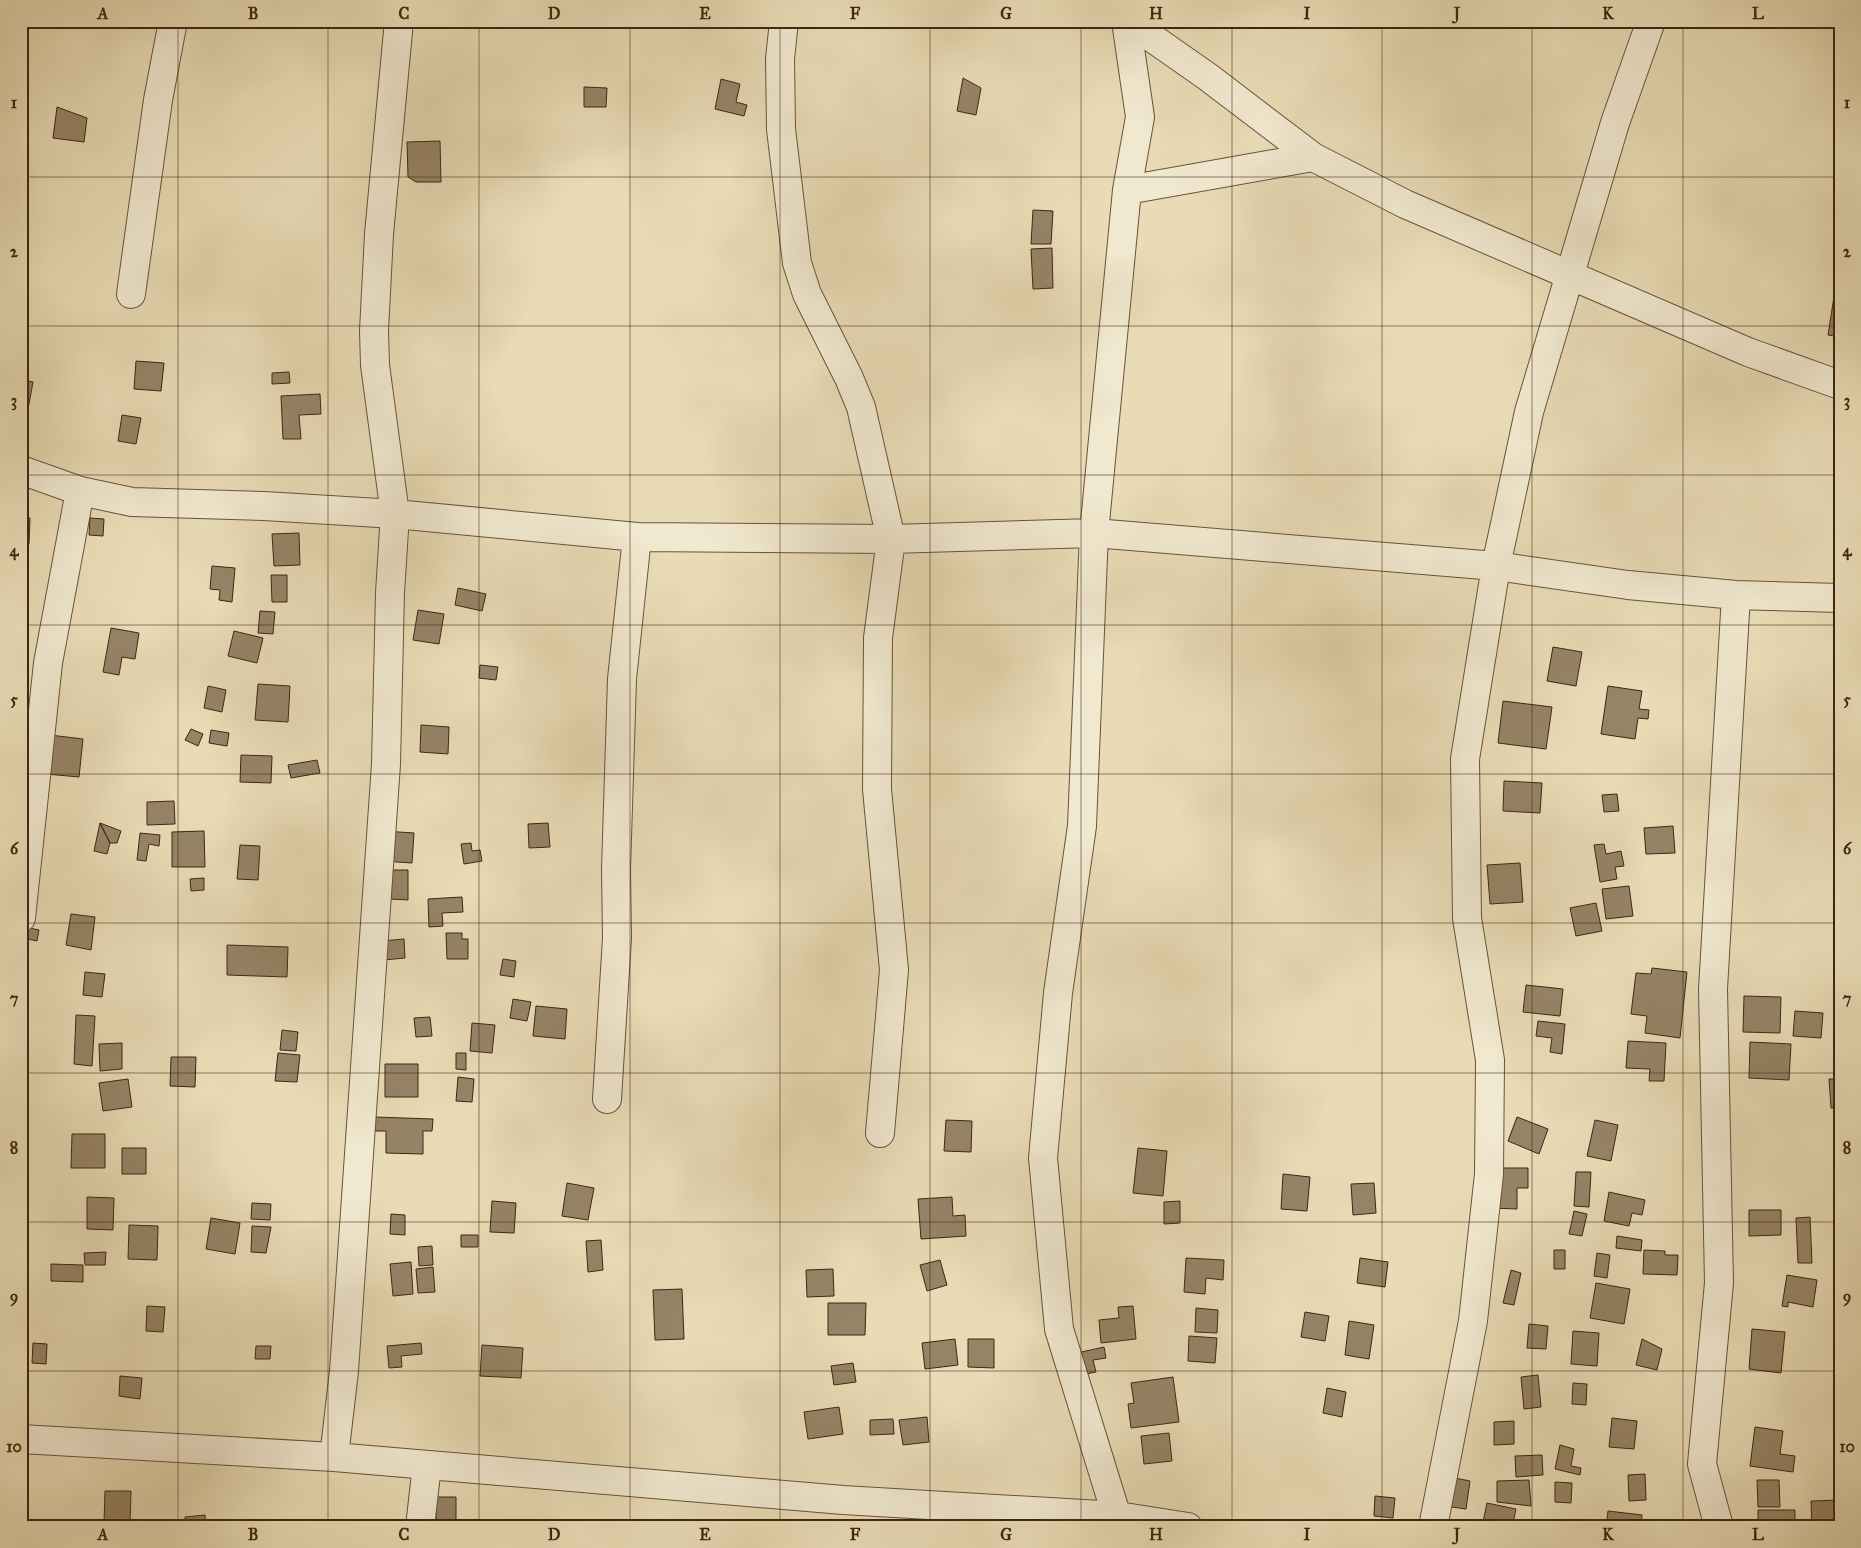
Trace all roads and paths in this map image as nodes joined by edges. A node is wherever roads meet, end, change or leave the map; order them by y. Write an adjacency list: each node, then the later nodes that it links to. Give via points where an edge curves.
1 (173, 21): 9 (street, via 158,100)
2 (399, 21): 13 (street, via 378,234 374,331 375,365)
3 (784, 21): 16 (street, via 780,59 781,129 797,263 807,294 861,407)
4 (1127, 21): 6 (street, via 1208,77); 7 (street, via 1140,117)
5 (1651, 21): 8 (street, via 1615,123)
6 (1313, 157): 7 (street); 8 (street, via 1405,204)
7 (1127, 190): 14 (street)
8 (1569, 276): 10 (street, via 1748,352); 17 (street, via 1530,412)
9 (131, 294)
10 (1840, 385)
11 (21, 470): 12 (street)
12 (80, 491): 13 (street, via 132,502); 20 (street, via 48,663)
13 (395, 514): 15 (street); 24 (street, via 386,764 344,1361)
14 (1094, 533): 16 (street); 17 (street); 27 (street, via 1082,826 1058,992 1043,1158 1058,1329)
15 (637, 537): 16 (street); 21 (street, via 622,679 617,938)
16 (891, 539): 22 (street, via 878,638 877,789 894,970)
17 (1496, 566): 18 (street, via 1628,585); 30 (street, via 1465,759 1467,918 1490,1060 1489,1174 1473,1321)
18 (1736, 595): 19 (street); 31 (street, via 1713,989 1719,1283 1702,1464)
19 (1840, 598)
20 (21, 918)
21 (607, 1098)
22 (880, 1134)
23 (21, 1439): 24 (street)
24 (334, 1457): 25 (street)
25 (427, 1464): 26 (street); 28 (street)
26 (922, 1516): 27 (street)
27 (1119, 1521): 29 (street)
28 (420, 1527)
29 (1188, 1527)
30 (1433, 1527)
31 (1719, 1527)

